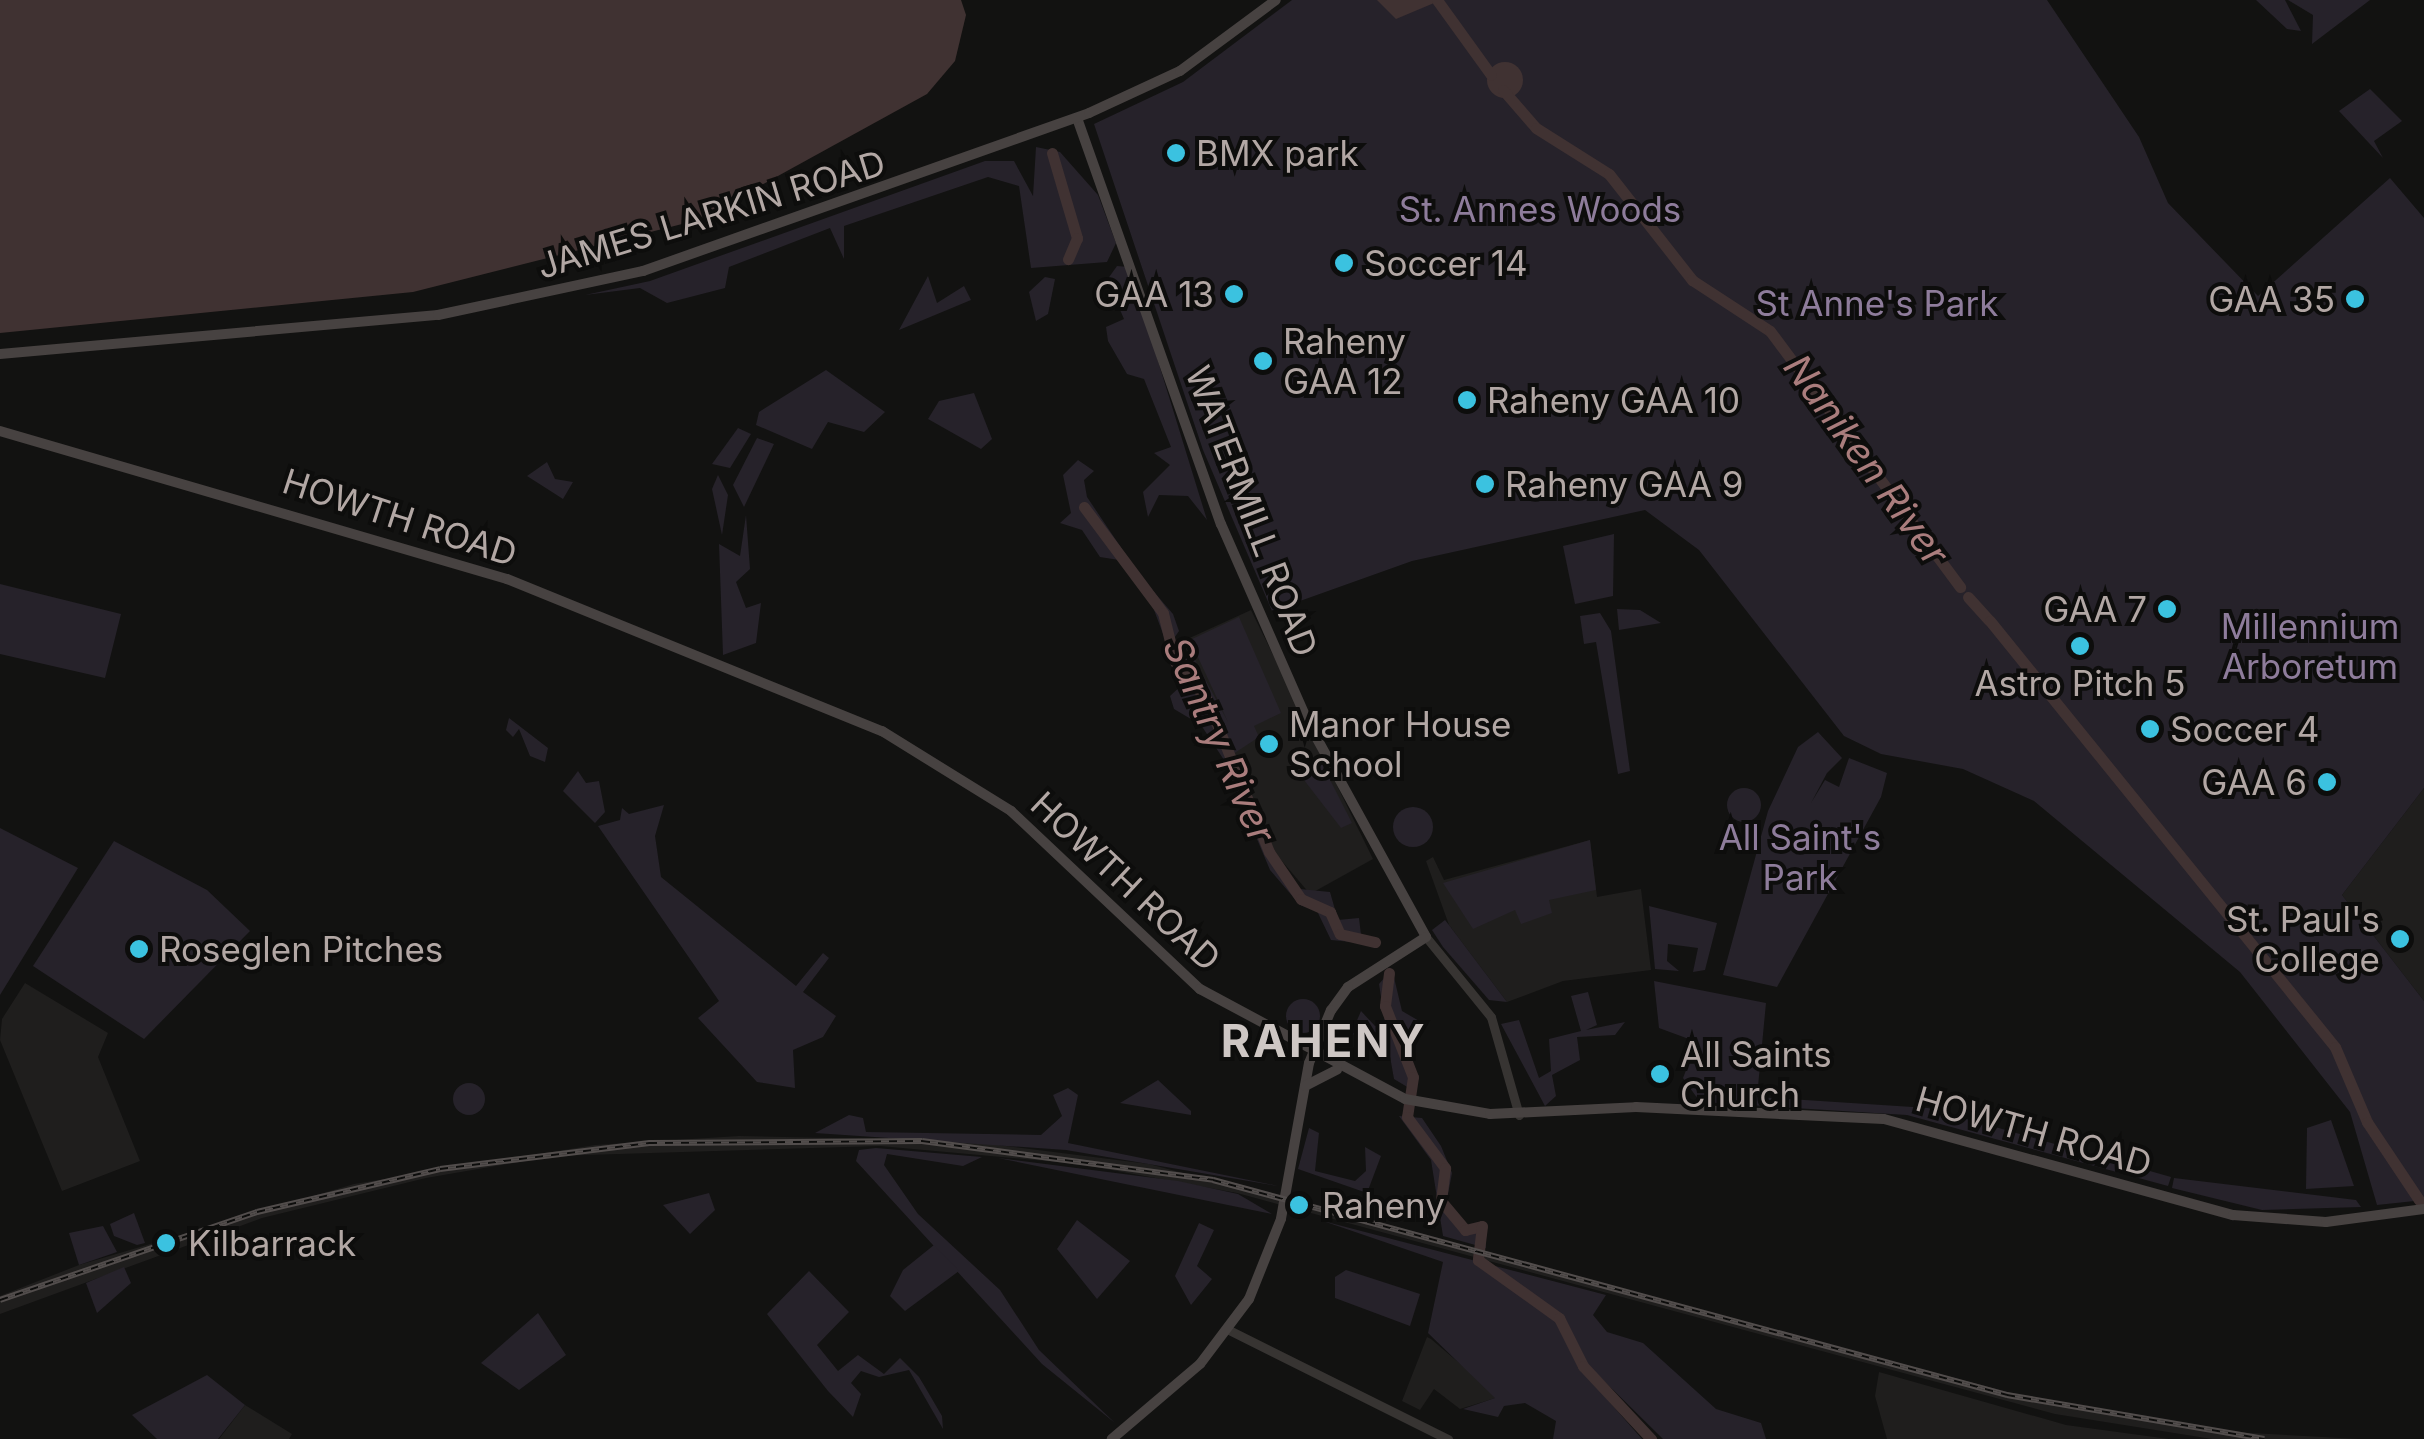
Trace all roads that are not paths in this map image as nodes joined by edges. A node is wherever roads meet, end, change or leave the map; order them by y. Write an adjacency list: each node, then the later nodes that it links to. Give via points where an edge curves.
1 (1276, 0): 2 (main road, JAMES LARKIN ROAD, via 1180,71)
2 (1078, 118): 3 (main road, JAMES LARKIN ROAD, via 752,235 527,300 369,323); 5 (main road, WATERMILL ROAD, via 1221,524 1309,724)
3 (0, 354)
4 (0, 431): 6 (main road, HOWTH ROAD, via 507,579 882,731 1010,810 1192,983)
5 (1426, 937): 6 (main road, via 1346,989); 9 (street, WATERMILL ROAD, via 1494,1024)
6 (1313, 1052): 7 (main road, HOWTH ROAD); 8 (main road)
7 (1351, 1074): 8 (main road, via 1322,1071); 9 (main road, HOWTH ROAD, via 1410,1100)
8 (1303, 1091): 11 (main road, via 1286,1194 1264,1271)
9 (1519, 1115): 10 (main road, HOWTH ROAD, via 1636,1106 1884,1119 2233,1215 2326,1222)
10 (2424, 1208)
11 (1229, 1330): 12 (main road); 13 (street)
12 (1112, 1439)
13 (1448, 1439)

